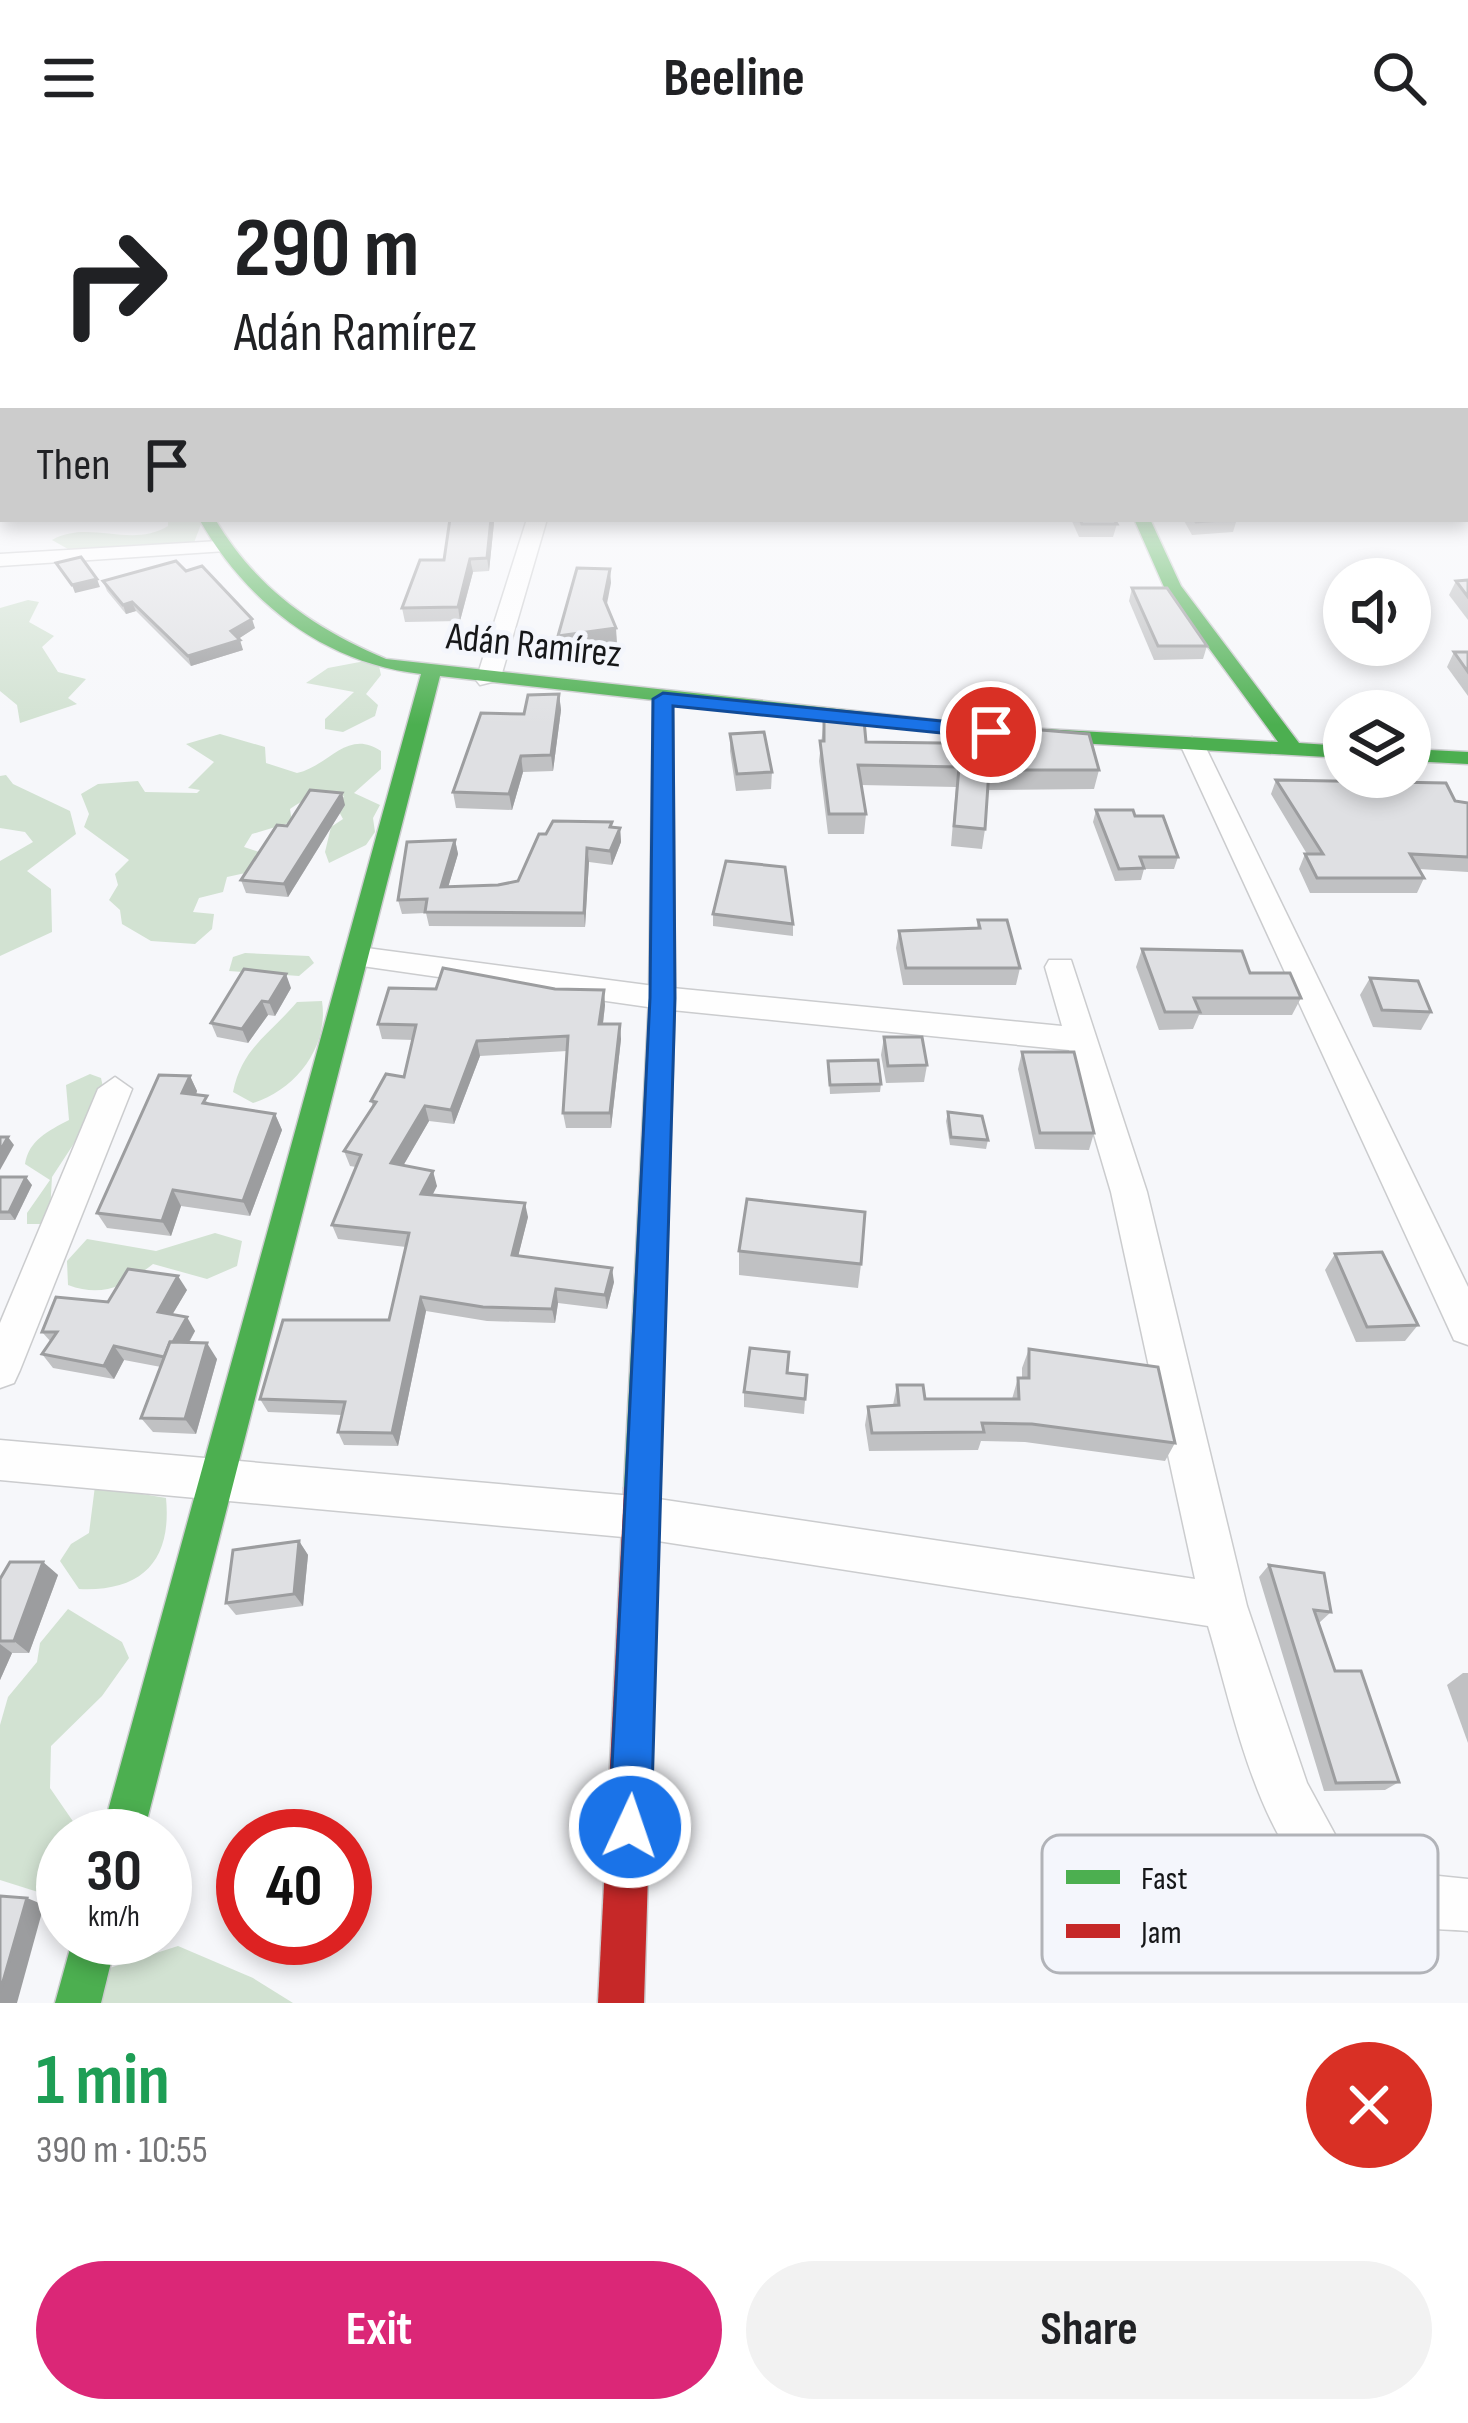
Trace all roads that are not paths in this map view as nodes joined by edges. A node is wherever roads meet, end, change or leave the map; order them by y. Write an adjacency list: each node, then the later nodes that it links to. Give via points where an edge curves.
1 (142, 552): 5 (street)
2 (223, 552): 6 (street, Adán Ramírez, via 280,614 320,638)
3 (527, 552): 7 (street)
4 (1155, 552): 10 (street)
5 (0, 560)
6 (430, 674): 7 (street, Adán Ramírez); 14 (street)
7 (488, 680): 8 (street, Adán Ramírez)
8 (663, 699): 9 (street, Adán Ramírez); 16 (street)
9 (1192, 744): 10 (street, Adán Ramírez); 19 (street)
10 (1293, 749): 11 (street, Adán Ramírez)
11 (1323, 751)
12 (1431, 756): 13 (street)
13 (1468, 758)
14 (359, 956): 16 (street); 22 (street)
15 (1060, 967): 17 (street)
16 (662, 998): 17 (street); 23 (street)
17 (1085, 1040): 24 (street, via 1129,1192)
18 (115, 1090): 20 (street)
19 (1468, 1328)
20 (0, 1370)
21 (0, 1460): 22 (street)
22 (215, 1480): 23 (street); 25 (street)
23 (645, 1518): 24 (street); 31 (street)
24 (1225, 1606): 26 (street, via 1286,1796)
25 (129, 1809)
26 (1307, 1835)
27 (1438, 1902): 28 (street)
28 (1468, 1905)
29 (88, 1965): 30 (street)
30 (78, 2003)
31 (621, 2003)

